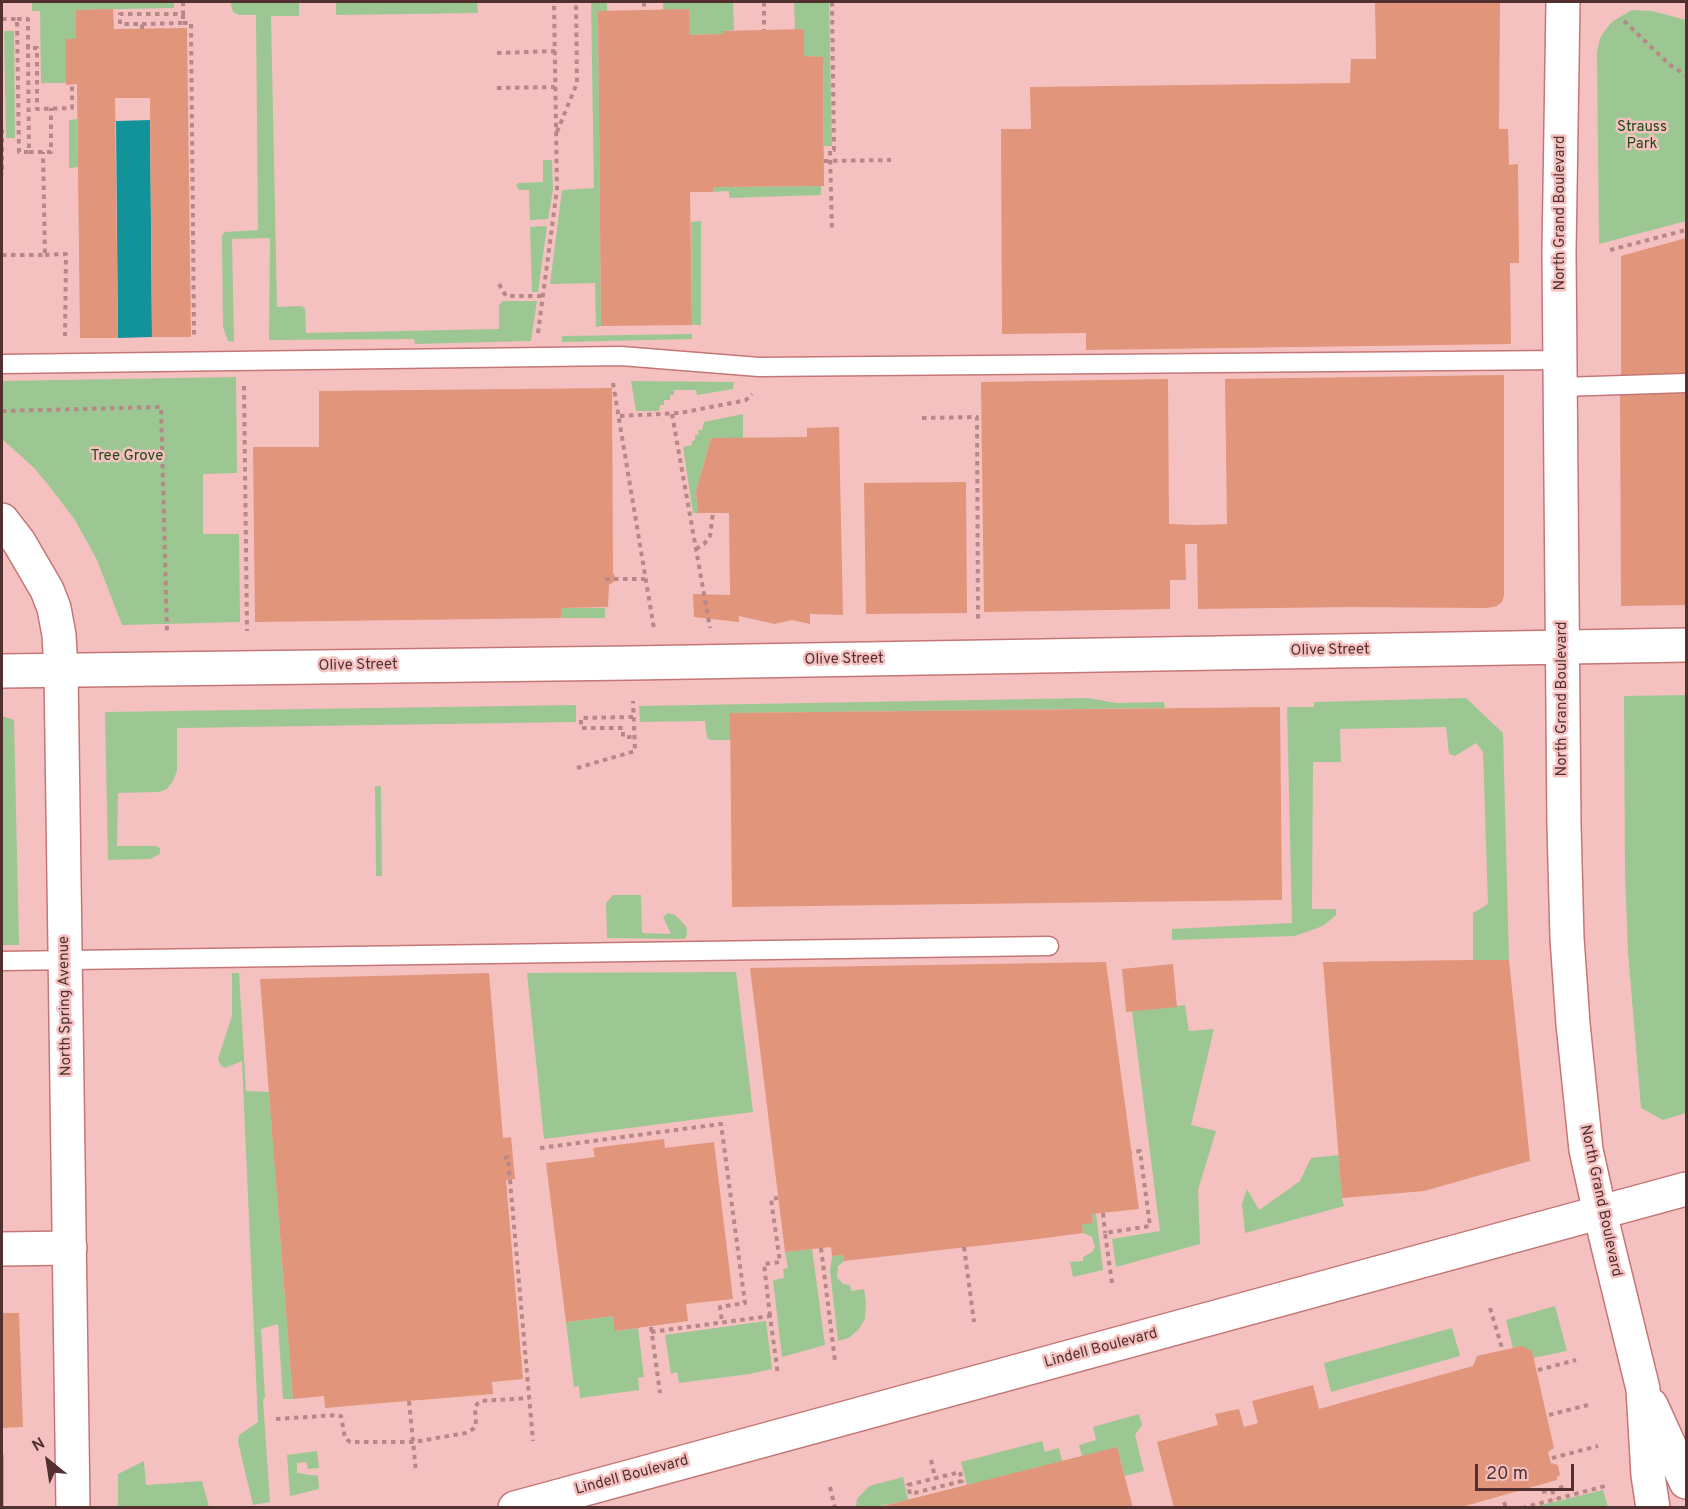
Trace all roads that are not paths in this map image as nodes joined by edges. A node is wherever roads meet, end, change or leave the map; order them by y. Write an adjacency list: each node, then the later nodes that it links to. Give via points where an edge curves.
1 (1563, 2): 3 (main road, North Grand Boulevard)
2 (2, 364): 3 (lane, via 621,356 759,367)
3 (1561, 373): 4 (lane); 7 (main road, North Grand Boulevard)
4 (1686, 383)
5 (2, 520): 9 (main road, North Spring Avenue, via 47,590 57,624)
6 (1686, 645): 7 (main road, Olive Street)
7 (1563, 647): 9 (main road, Olive Street); 14 (main road, North Grand Boulevard, via 1567,938 1581,1110)
8 (2, 670): 9 (main road, Olive Street)
9 (61, 670): 11 (main road, North Spring Avenue)
10 (1049, 946): 11 (lane)
11 (65, 960): 12 (lane); 15 (main road, North Spring Avenue)
12 (2, 961)
13 (1686, 1189): 14 (main road, Lindell Boulevard)
14 (1600, 1213): 17 (main road, North Grand Boulevard); 20 (main road, Lindell Boulevard)
15 (69, 1248): 16 (main road); 19 (main road, North Spring Avenue)
16 (2, 1249)
17 (1643, 1389): 18 (main road, North Grand Boulevard); 21 (main road, North Grand Boulevard)
18 (1686, 1482)
19 (73, 1508)
20 (514, 1508)
21 (1653, 1508)

